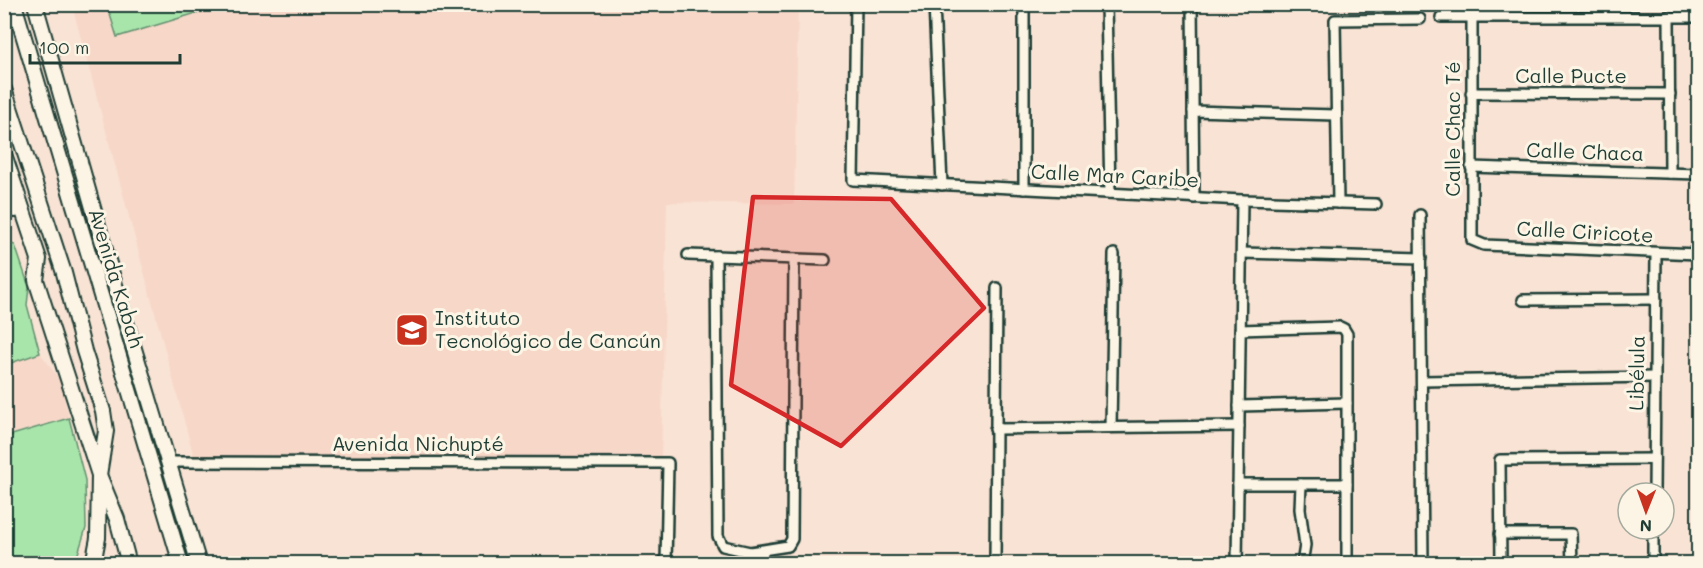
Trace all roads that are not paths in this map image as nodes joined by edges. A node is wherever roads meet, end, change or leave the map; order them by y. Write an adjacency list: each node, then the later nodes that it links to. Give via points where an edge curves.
1 (15, 4): 16 (main road, Avenida Kabah)
2 (35, 4): 19 (main road, Avenida Kabah)
3 (856, 4): 24 (street, Calle Mar Caribe, via 853,180)
4 (934, 4): 24 (street)
5 (1024, 4): 26 (street)
6 (1106, 4): 27 (street)
7 (1192, 4): 17 (street)
8 (1669, 16): 10 (street); 11 (street); 15 (street)
9 (1441, 17): 10 (street)
10 (1472, 17): 14 (street, Calle Chac Té)
11 (1698, 17)
12 (1420, 19): 18 (street, via 1335,20)
13 (4, 89): 58 (main road, via 104,411 106,431)
14 (1471, 93): 15 (street, Calle Pucte); 21 (street, Calle Chac Té)
15 (1670, 94): 22 (street)
16 (42, 99): 19 (main road); 60 (main road, Avenida Kabah)
17 (1193, 111): 18 (street); 28 (street)
18 (1336, 115): 30 (street)
19 (70, 133): 55 (main road, Avenida Kabah)
20 (4, 154): 42 (main road)
21 (1471, 167): 22 (street, Calle Chaca); 33 (street, Calle Chac Té)
22 (1670, 173): 23 (street, Calle Chaca)
23 (1698, 174)
24 (942, 185): 26 (street, Calle Mar Caribe)
25 (4, 187): 42 (main road)
26 (1024, 189): 27 (street, Calle Mar Caribe)
27 (1110, 193): 28 (street, Calle Mar Caribe)
28 (1194, 198): 29 (street, Calle Mar Caribe)
29 (1242, 200): 30 (street, Calle Mar Caribe); 34 (street)
30 (1338, 203): 31 (street, Calle Mar Caribe)
31 (1376, 204)
32 (1420, 215): 40 (street)
33 (1472, 240): 35 (street, Calle Ciricote, via 1484,246)
34 (1242, 253): 40 (street); 47 (street)
35 (1656, 253): 37 (street, Calle Ciricote); 45 (street, Libélula)
36 (1114, 254): 53 (street)
37 (1698, 254)
38 (688, 255): 39 (street)
39 (716, 256): 41 (street); 67 (street, via 718,536 723,546)
40 (1421, 258): 49 (street)
41 (794, 259): 43 (street); 66 (street, via 792,539 788,546)
42 (39, 260): 58 (main road, via 36,280)
43 (825, 260)
44 (996, 288): 54 (street)
45 (1656, 299): 46 (street); 48 (street, Libélula)
46 (1523, 300)
47 (1240, 330): 50 (street, via 1344,329); 51 (street)
48 (1655, 377): 49 (street); 56 (street, Libélula)
49 (1422, 381): 79 (street)
50 (1347, 403): 51 (street); 63 (street)
51 (1239, 406): 52 (street)
52 (1239, 426): 53 (street); 61 (street)
53 (1111, 427): 54 (street)
54 (995, 429): 75 (street)
55 (162, 439): 57 (main road, Avenida Kabah); 60 (main road)
56 (1654, 459): 59 (street, Libélula); 64 (street, via 1500,460)
57 (169, 462): 71 (main road, Avenida Kabah); 72 (street, Avenida Nichupté, via 668,463)
58 (99, 475): 68 (main road, via 98,538); 69 (main road, via 117,519)
59 (1654, 481)
60 (158, 483): 70 (main road, Avenida Kabah)
61 (1238, 484): 62 (street); 76 (street)
62 (1302, 484): 63 (street); 77 (street)
63 (1347, 484): 78 (street)
64 (1500, 534): 80 (street); 81 (street, via 1571,534)
65 (1653, 541): 82 (street)
66 (763, 551): 67 (street); 74 (street)
67 (750, 552): 73 (street)
68 (93, 564)
69 (129, 564)
70 (181, 564)
71 (199, 564)
72 (666, 564)
73 (749, 564)
74 (763, 564)
75 (994, 564)
76 (1237, 564)
77 (1302, 564)
78 (1347, 564)
79 (1423, 564)
80 (1501, 564)
81 (1572, 564)
82 (1653, 564)

